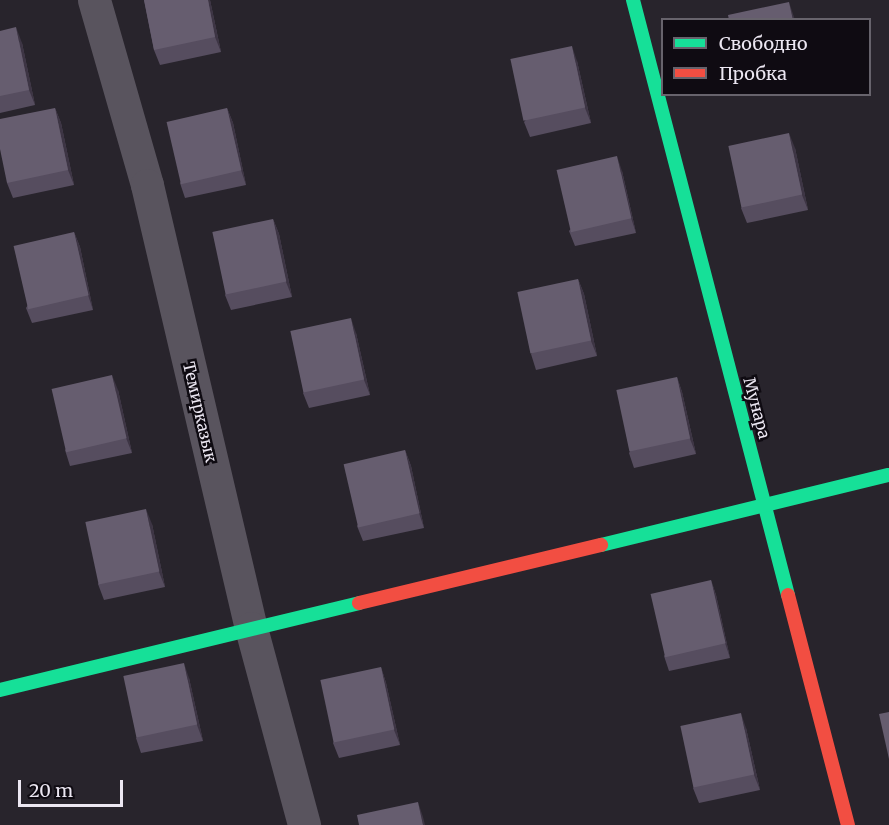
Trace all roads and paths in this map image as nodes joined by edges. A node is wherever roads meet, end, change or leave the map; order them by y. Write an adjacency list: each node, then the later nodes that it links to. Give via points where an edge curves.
1 (94, 0): 5 (street, Темирказык, via 147,185)
2 (633, 0): 4 (street, Мунара)
3 (889, 475): 4 (street)
4 (764, 502): 5 (street); 8 (street, Мунара)
5 (251, 628): 6 (street); 7 (street, Темирказык)
6 (0, 690)
7 (304, 825)
8 (848, 825)

